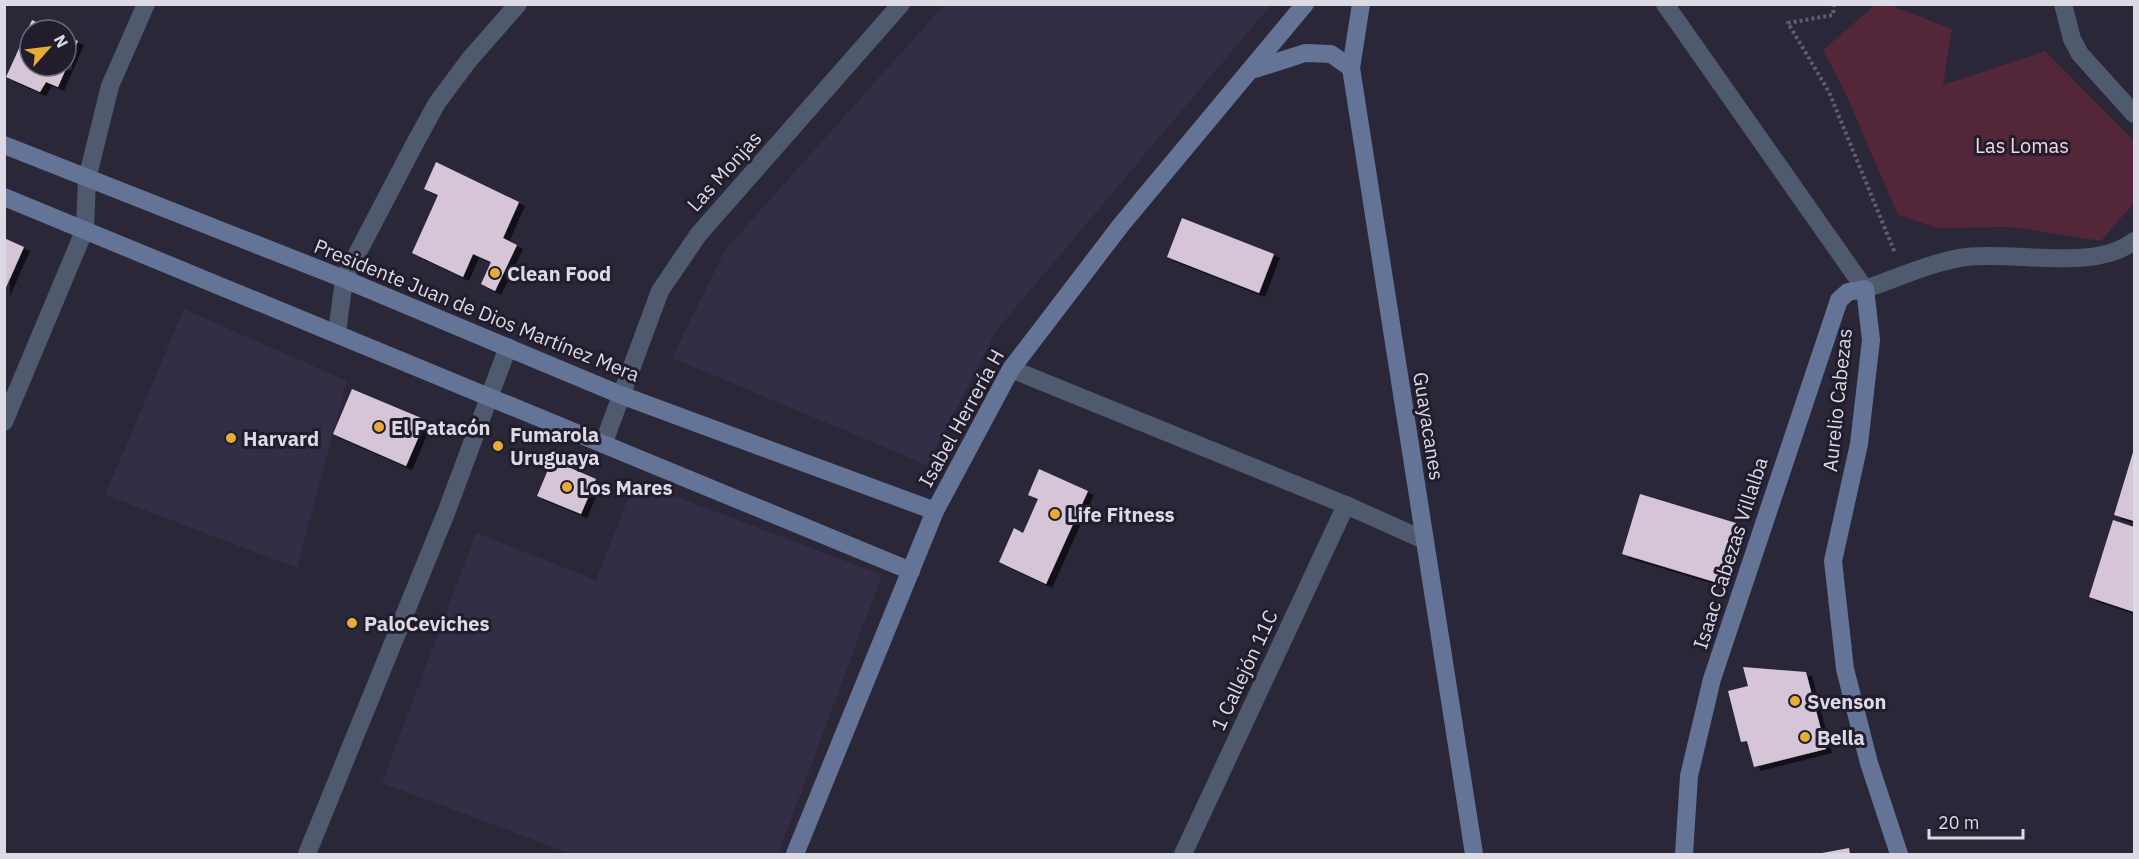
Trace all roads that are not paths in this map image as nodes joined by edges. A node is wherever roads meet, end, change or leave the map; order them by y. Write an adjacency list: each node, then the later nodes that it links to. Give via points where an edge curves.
1 (146, 4): 12 (street, via 110,86)
2 (518, 4): 16 (street, via 437,103)
3 (902, 4): 21 (street, Las Monjas, via 698,235 660,291)
4 (1305, 4): 9 (street, Isabel Herrería H)
5 (1361, 4): 8 (street, Guayacanes)
6 (1665, 4): 17 (street, Aurelio Cabezas)
7 (2063, 4): 10 (street, via 2080,54)
8 (1351, 68): 9 (street, via 1331,54 1305,53); 27 (street, Guayacanes)
9 (1252, 70): 20 (street, Isabel Herrería H, via 1121,225)
10 (2134, 114)
11 (4, 145): 12 (street, Presidente Juan de Dios Martínez Mera)
12 (87, 179): 14 (street); 16 (street, Presidente Juan de Dios Martínez Mera)
13 (4, 197): 14 (street)
14 (85, 230): 18 (street); 23 (street)
15 (2134, 241): 17 (street, via 2096,255 1967,257)
16 (344, 279): 18 (street); 19 (street, Presidente Juan de Dios Martínez Mera)
17 (1865, 289): 33 (street, Isaac Cabezas Villalba, via 1848,292 1839,300 1712,679 1689,776); 34 (street, Aurelio Cabezas, via 1871,340 1862,421 1833,561 1845,669 1869,763)
18 (337, 333): 22 (street)
19 (508, 347): 21 (street, Presidente Juan de Dios Martínez Mera); 22 (street)
20 (1011, 369): 25 (street); 26 (street, Isabel Herrería H)
21 (621, 394): 24 (street, Las Monjas); 26 (street, Presidente Juan de Dios Martínez Mera)
22 (488, 395): 24 (street); 29 (street, via 446,513)
23 (4, 422)
24 (604, 442): 28 (street)
25 (1346, 505): 27 (street); 31 (street, 1 Callejón 11C)
26 (935, 511): 28 (street, Isabel Herrería H)
27 (1424, 540): 32 (street, Guayacanes)
28 (911, 571): 30 (street, Isabel Herrería H)
29 (307, 855)
30 (795, 855)
31 (1183, 855)
32 (1474, 855)
33 (1684, 855)
34 (1899, 855)

